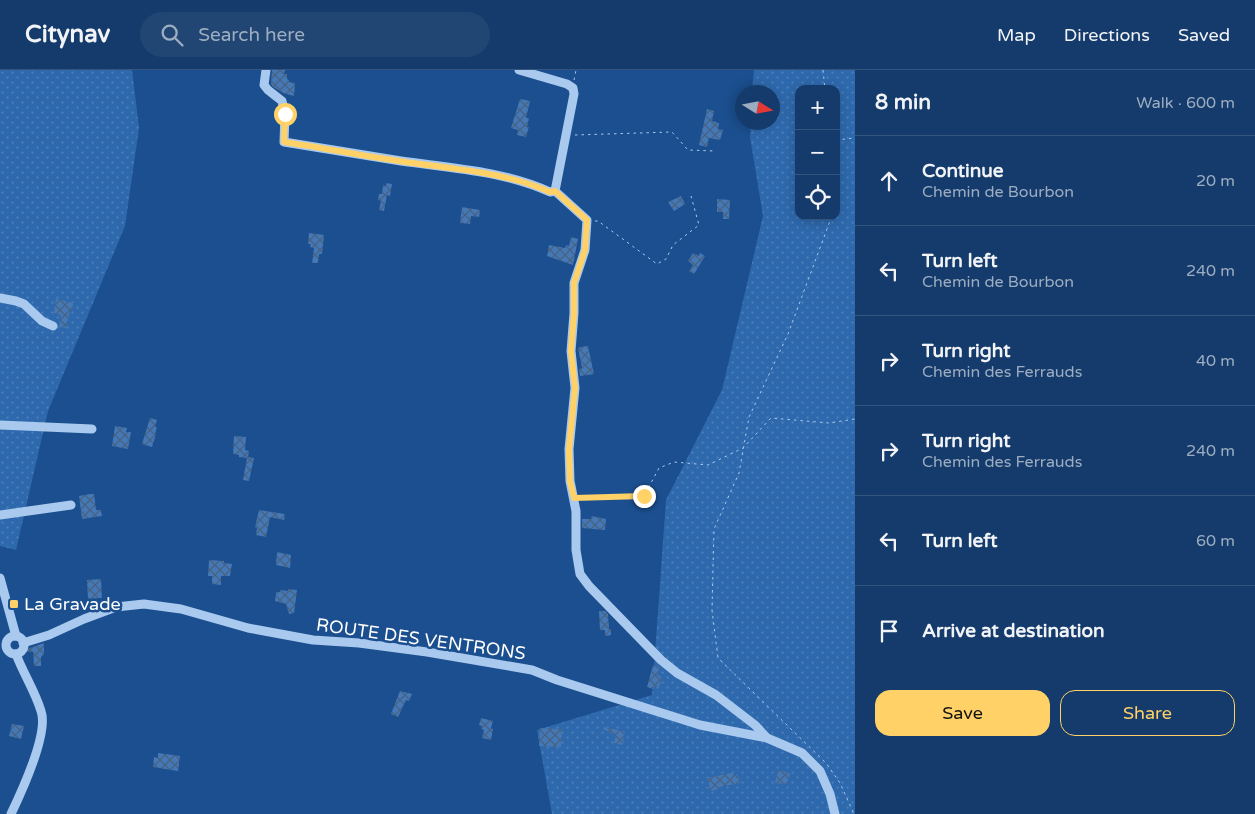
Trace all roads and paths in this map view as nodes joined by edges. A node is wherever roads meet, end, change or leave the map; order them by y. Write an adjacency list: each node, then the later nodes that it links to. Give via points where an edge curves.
1 (266, 70): 9 (street, via 264,84 282,102 285,114 284,142 498,175)
2 (519, 70): 5 (street, via 573,88)
3 (824, 70): 4 (path)
4 (824, 85)
5 (567, 132): 8 (path, via 573,135 672,132 688,150); 9 (street)
6 (855, 138): 7 (path)
7 (840, 140)
8 (714, 151)
9 (555, 191): 11 (street)
10 (691, 196): 11 (path, via 699,226 673,245 666,259 657,264 598,221)
11 (587, 220): 19 (street, via 585,250 574,283 571,351 575,388 569,449)
12 (830, 220): 18 (path, via 788,334 749,417)
13 (0, 298): 14 (street, via 24,304 42,321)
14 (54, 326)
15 (855, 419): 18 (path, via 829,423 771,418)
16 (0, 425): 17 (street)
17 (92, 429)
18 (743, 448): 19 (path, via 708,465 674,462 659,468 644,496); 30 (path, via 739,473 714,529 712,610 718,658 826,763 840,783)
19 (574, 498): 27 (street, via 577,558 580,574 589,586 661,660 716,695)
20 (71, 505): 21 (street)
21 (0, 515)
22 (0, 578): 23 (street)
23 (16, 636): 24 (street, via 22,639); 25 (street, via 11,637)
24 (23, 644): 26 (street); 27 (street, ROUTE DES VENTRONS, via 116,607 144,604 181,609 248,628 313,640 417,651 532,670 700,725)
25 (3, 649): 26 (street)
26 (16, 654): 28 (street, via 42,712 42,730 31,770)
27 (767, 738): 29 (street, ROUTE DES VENTRONS, via 802,753 820,771)
28 (11, 814)
29 (835, 814)
30 (854, 814)

